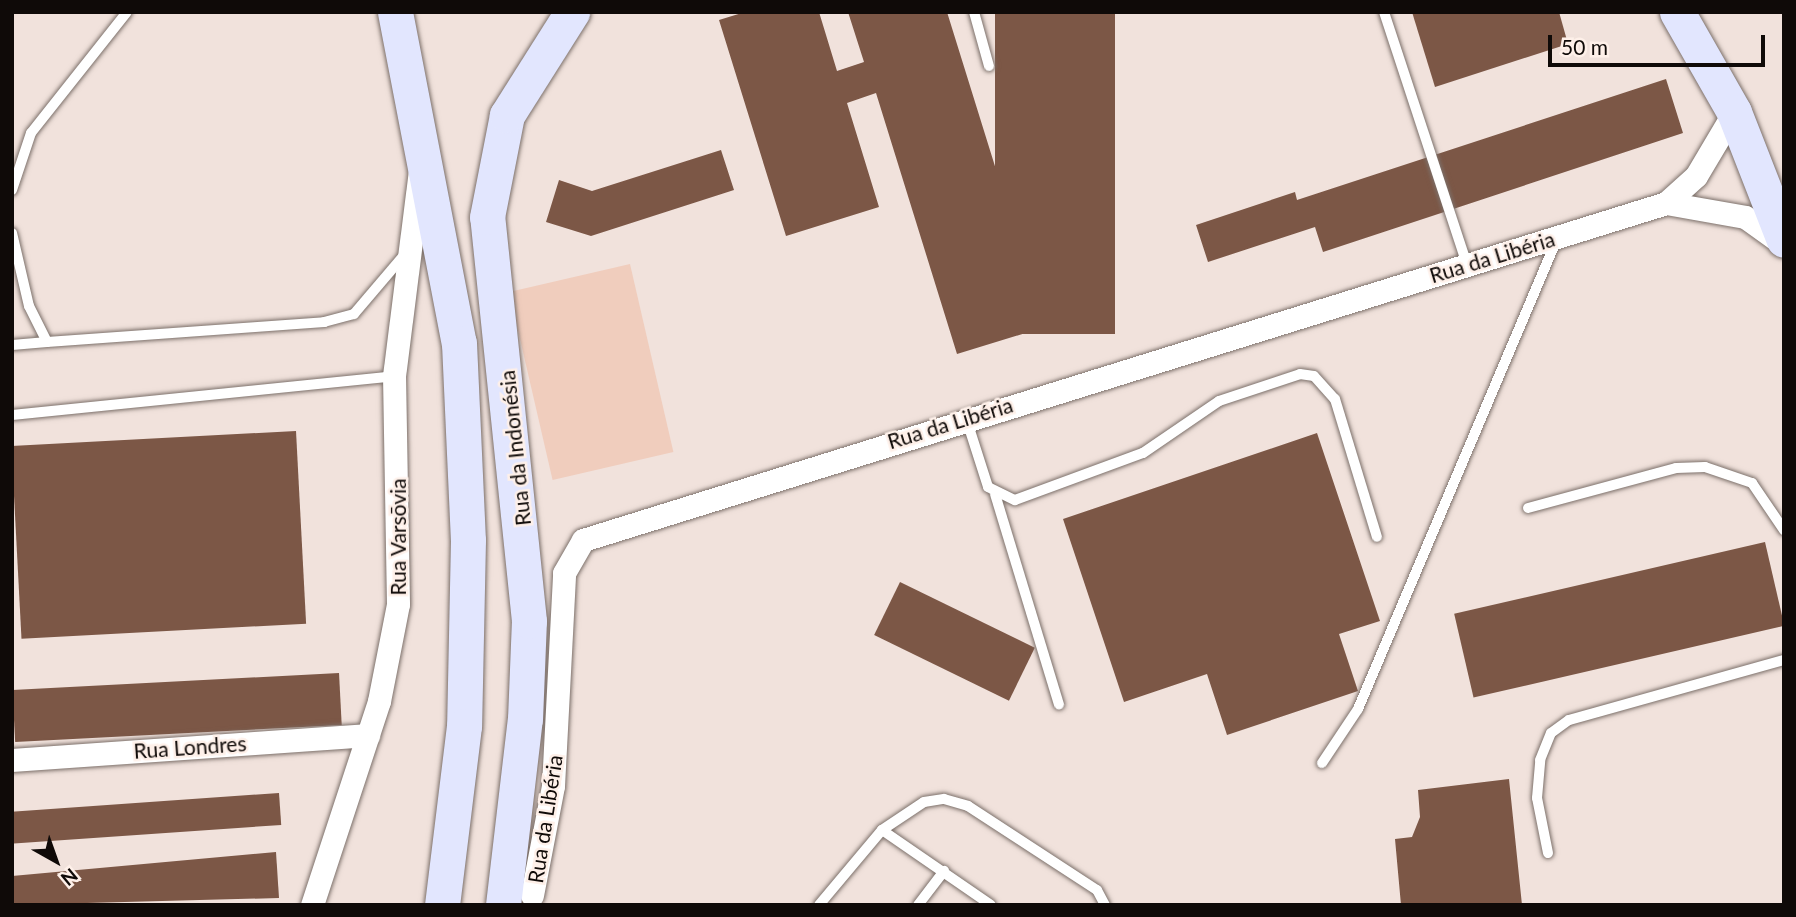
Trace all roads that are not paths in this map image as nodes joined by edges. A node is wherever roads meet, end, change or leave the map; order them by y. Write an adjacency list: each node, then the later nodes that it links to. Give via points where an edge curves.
1 (127, 12): 10 (lane, via 31,133)
2 (395, 12): 9 (main road)
3 (572, 12): 34 (main road, Rua da Indonésia, via 507,114 487,217 529,621)
4 (974, 12): 7 (lane)
5 (1384, 12): 16 (lane)
6 (1677, 12): 8 (main road)
7 (989, 66)
8 (1734, 112): 11 (street, Rua da Libéria, via 1696,176); 14 (main road)
9 (422, 159): 15 (street, Rua Varsōvia); 36 (main road, via 459,343 468,540 464,726)
10 (12, 190)
11 (1666, 203): 13 (street, Rua da Libéria); 14 (street, Rua da Libéria, via 1745,217)
12 (12, 233): 17 (lane, via 29,306)
13 (1559, 236): 16 (street, Rua da Libéria); 30 (lane, via 1358,709)
14 (1784, 243)
15 (407, 252): 17 (lane, via 354,314 324,322); 19 (street, Rua Varsōvia)
16 (1467, 265): 21 (street, Rua da Libéria)
17 (47, 342): 18 (lane)
18 (12, 345)
19 (394, 376): 20 (lane); 28 (street, Rua Varsōvia, via 398,604)
20 (12, 415)
21 (966, 418): 22 (lane); 34 (street, Rua da Libéria, via 583,540 564,573 553,786)
22 (995, 494): 25 (lane, via 1015,500 1143,453 1202,408 1300,374 1314,376 1335,399); 27 (lane)
23 (1528, 508): 24 (lane, via 1676,468 1705,467 1752,483)
24 (1784, 530)
25 (1377, 537)
26 (1784, 660): 32 (lane, via 1569,720 1551,733 1540,760 1537,797)
27 (1059, 704)
28 (368, 735): 29 (street, Rua Londres); 35 (street, Rua Varsōvia)
29 (12, 760)
30 (1322, 763)
31 (882, 830): 33 (lane); 37 (lane); 40 (lane, via 924,802 944,799 968,806 1097,890)
32 (1549, 853)
33 (944, 871): 38 (lane); 39 (lane)
34 (517, 900)
35 (312, 905)
36 (442, 905)
37 (818, 905)
38 (918, 905)
39 (991, 905)
40 (1105, 905)

